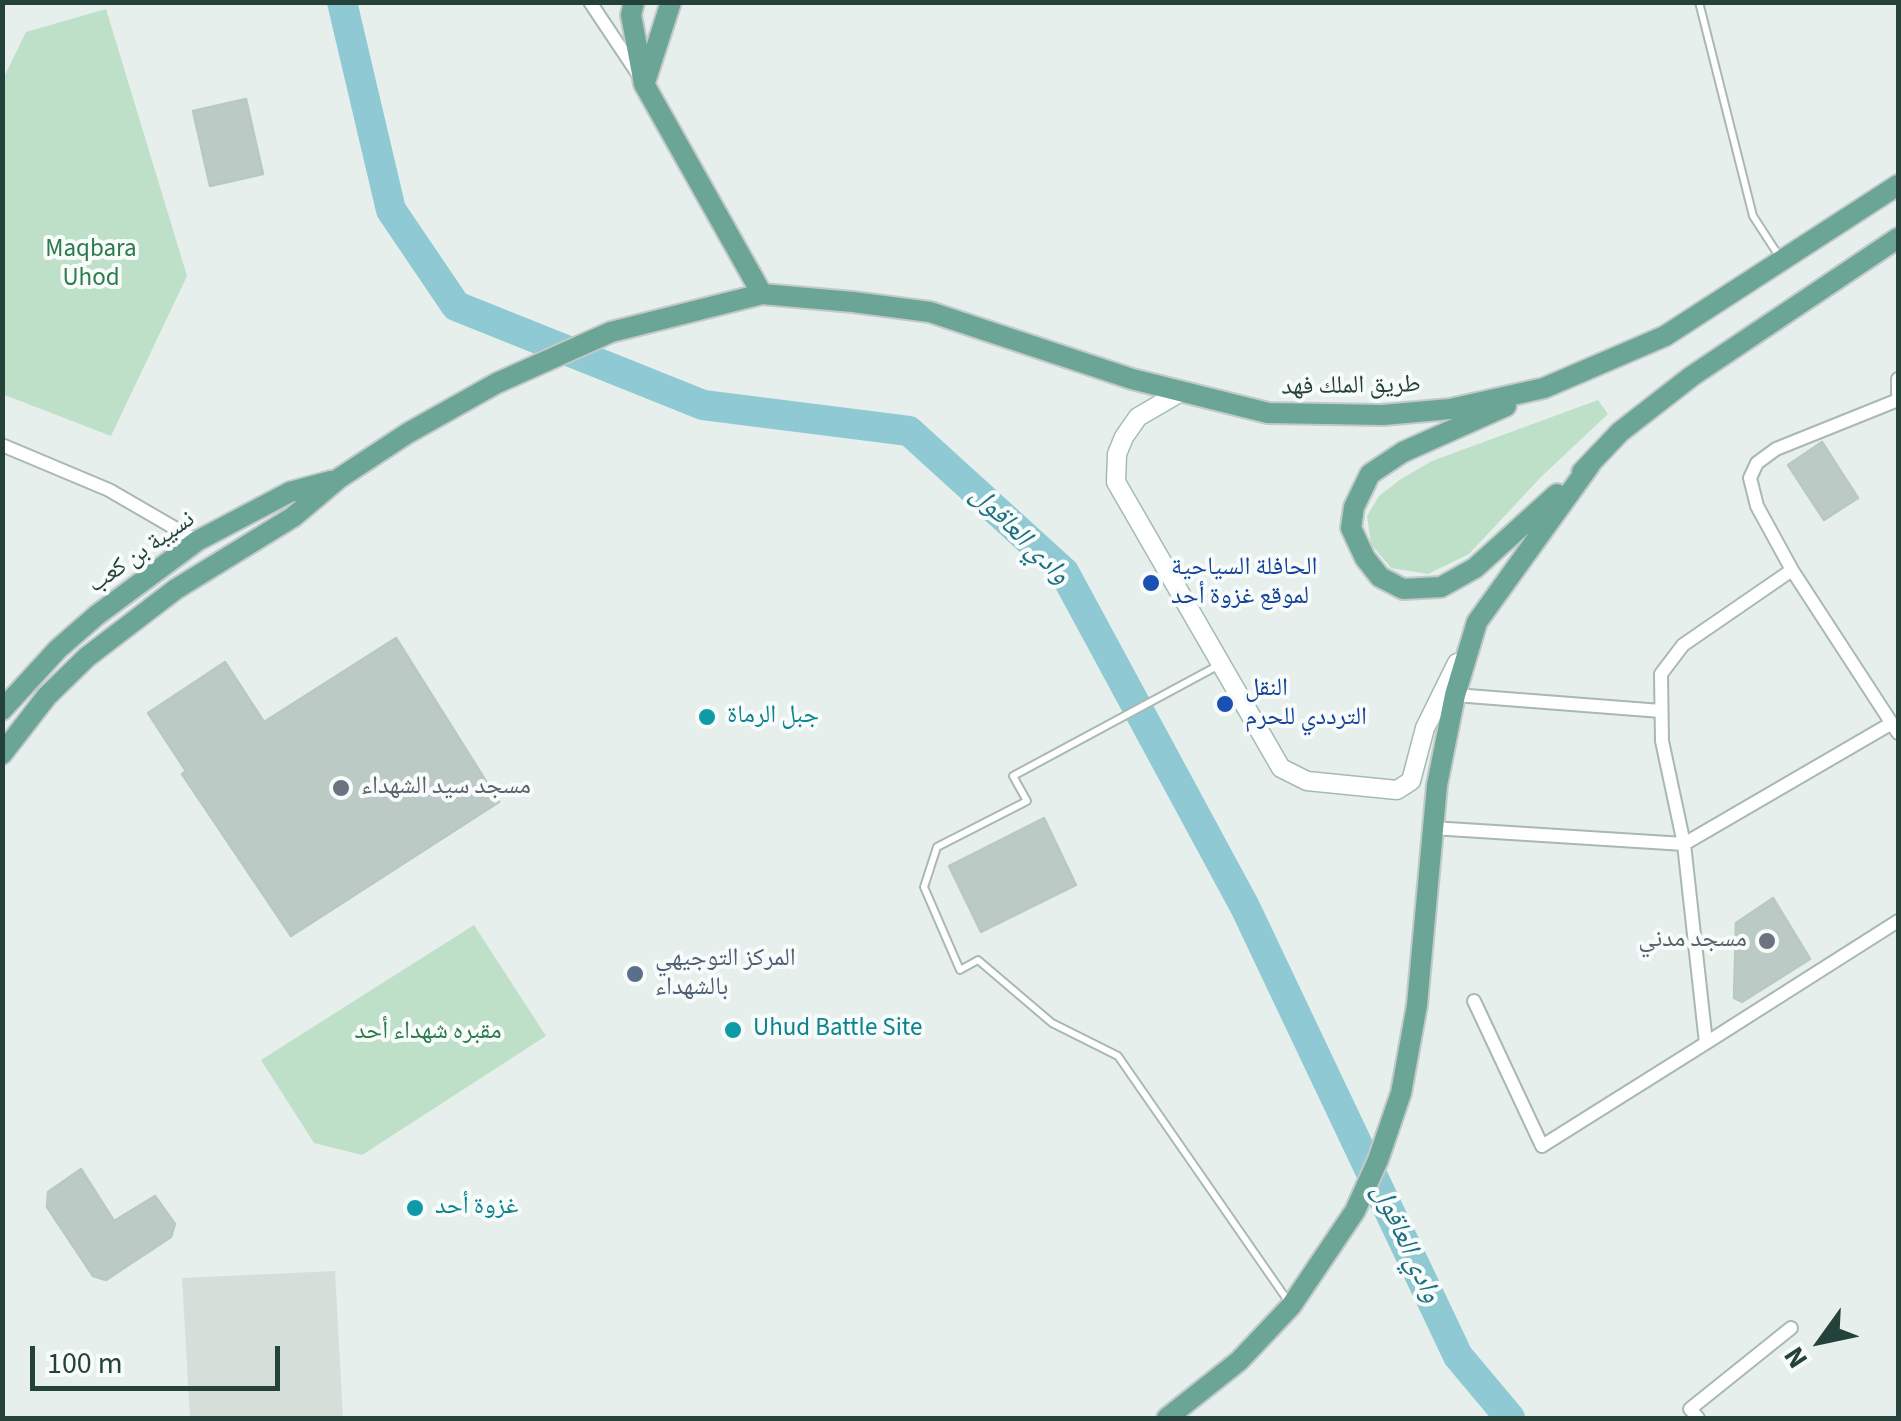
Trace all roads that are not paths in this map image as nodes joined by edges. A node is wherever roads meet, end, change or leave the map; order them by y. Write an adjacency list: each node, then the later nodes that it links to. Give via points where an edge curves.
1 (590, 2): 5 (street)
2 (634, 2): 5 (main road)
3 (671, 2): 5 (main road)
4 (1699, 2): 8 (lane, via 1754,216)
5 (644, 84): 9 (main road)
6 (1898, 185): 8 (main road, طريق الملك فهد)
7 (1898, 238): 15 (main road, via 1692,376 1620,432)
8 (1782, 261): 11 (main road, طريق الملك فهد, via 1665,336)
9 (762, 294): 12 (main road, طريق الملك فهد, via 930,312); 16 (main road, طريق الملك فهد, via 611,332 497,384)
10 (1898, 378): 13 (street)
11 (1544, 388): 12 (main road, طريق الملك فهد, via 1450,409 1384,415 1268,413); 15 (main road, via 1402,452 1370,474 1351,528 1365,558 1380,577 1403,589 1441,587 1475,568)
12 (1181, 392): 20 (street, via 1138,418 1124,437 1116,482)
13 (1898, 397): 18 (street, via 1776,449 1750,473 1757,506)
14 (4, 448): 17 (street, via 109,490)
15 (1590, 465): 19 (main road)
16 (338, 479): 17 (main road, نسيبة بن كعب, via 290,492); 25 (main road, via 88,657 46,696)
17 (197, 541): 22 (main road, نسيبة بن كعب, via 84,626)
18 (1792, 570): 23 (street, via 1683,645 1660,674); 24 (street)
19 (1477, 622): 20 (street, via 1425,728 1412,781 1398,790 1307,780 1281,768); 21 (main road)
20 (1219, 665): 31 (lane, via 1012,776 1027,802 937,847 924,888 960,970 978,960 1052,1024 1118,1056)
21 (1455, 695): 23 (street); 26 (main road)
22 (2, 710)
23 (1662, 711): 27 (street, via 1662,742)
24 (1895, 728): 27 (street)
25 (2, 754)
26 (1432, 828): 27 (street); 31 (main road, via 1417,1005 1401,1093 1354,1211)
27 (1684, 844): 30 (street)
28 (1898, 921): 30 (street)
29 (1474, 1001): 30 (street, via 1542,1146)
30 (1706, 1043)
31 (1292, 1306): 33 (main road, via 1239,1361)
32 (1790, 1328): 34 (street, via 1690,1409)
33 (1167, 1418)
34 (1698, 1418)

